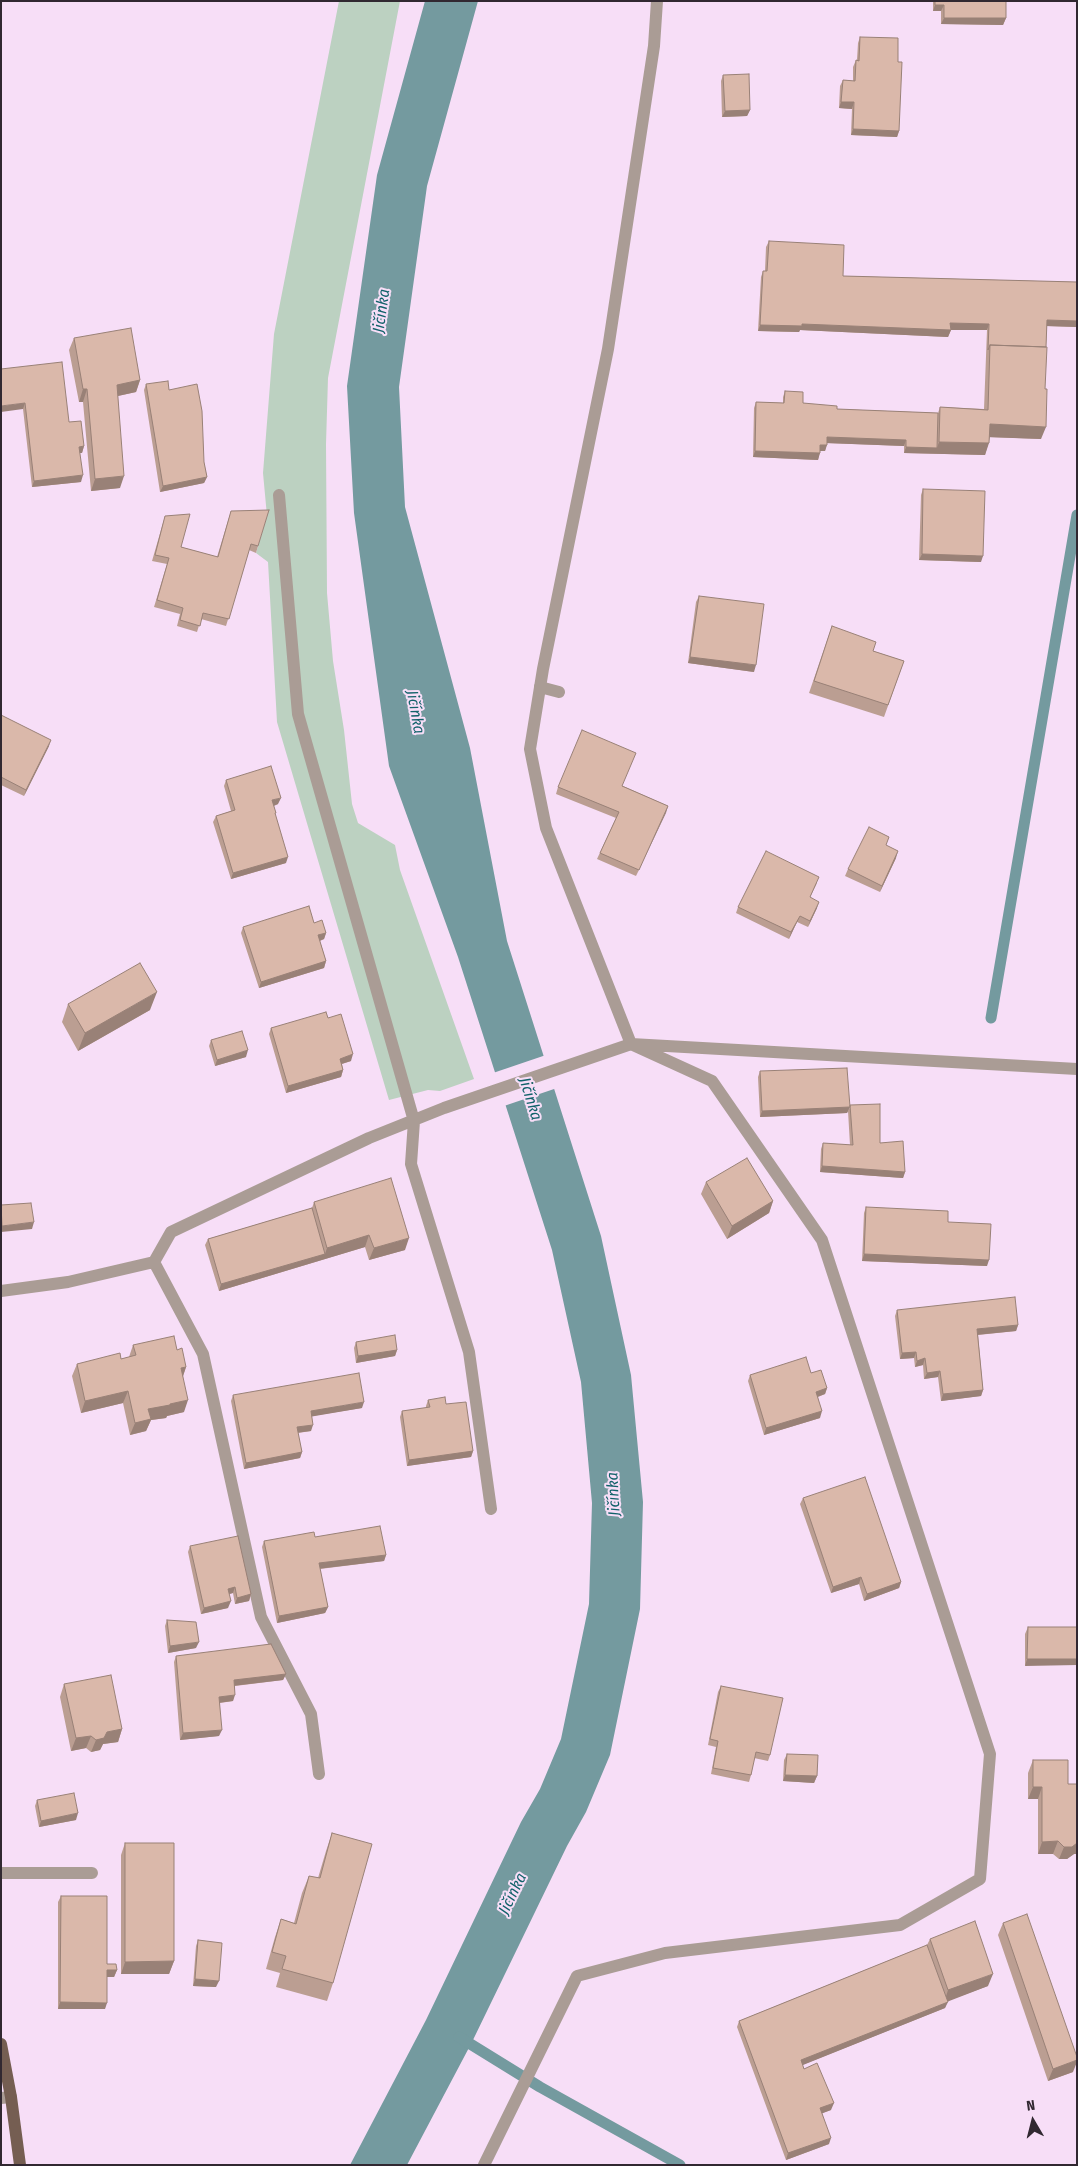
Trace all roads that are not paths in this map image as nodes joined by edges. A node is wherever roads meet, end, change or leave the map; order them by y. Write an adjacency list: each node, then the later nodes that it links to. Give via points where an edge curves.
1 (657, 1): 3 (street, via 654,46 608,349)
2 (279, 496): 7 (street, via 298,714)
3 (540, 687): 4 (street); 5 (street, via 530,749 546,828)
4 (559, 692)
5 (631, 1044): 6 (street); 7 (street); 17 (street, via 712,1081 822,1240 990,1754 980,1878 900,1925 665,1953 577,1976)
6 (1077, 1069)
7 (414, 1121): 8 (street, via 369,1138 171,1232); 10 (street, via 411,1164 469,1352)
8 (154, 1262): 9 (street, via 68,1282); 11 (street, via 204,1354 261,1617 311,1714)
9 (1, 1291)
10 (491, 1509)
11 (319, 1774)
12 (1, 1873): 13 (street)
13 (92, 1873)
14 (1, 2044): 15 (main road)
15 (6, 2097): 16 (main road)
16 (20, 2165)
17 (484, 2165)

